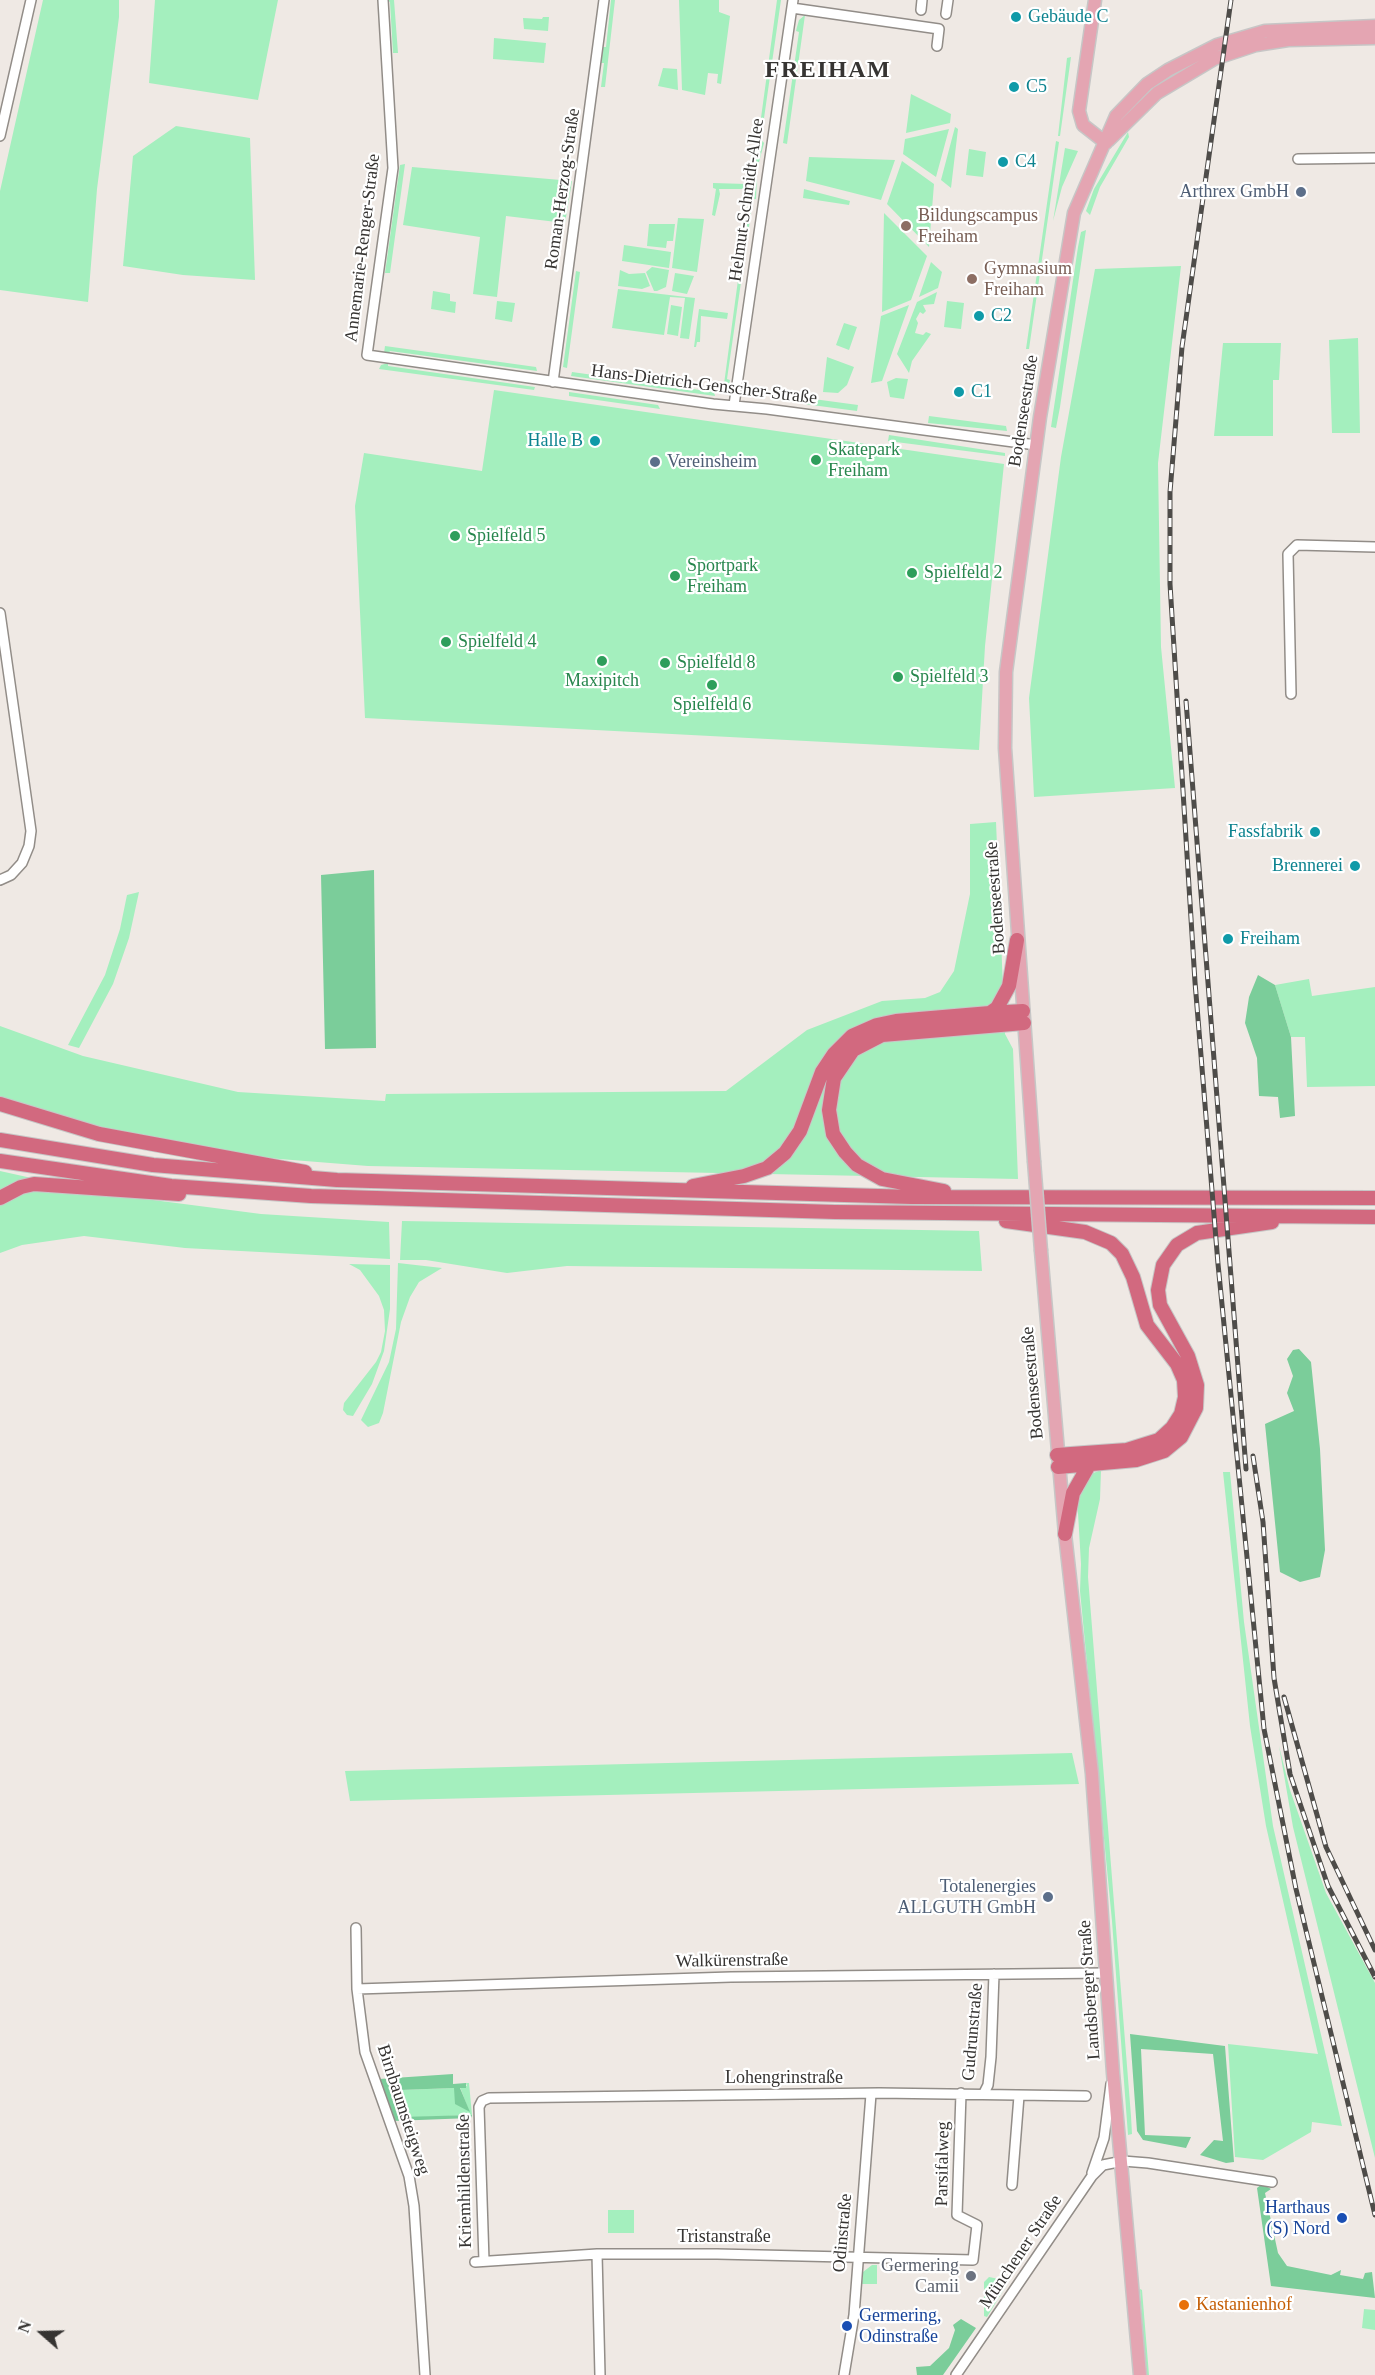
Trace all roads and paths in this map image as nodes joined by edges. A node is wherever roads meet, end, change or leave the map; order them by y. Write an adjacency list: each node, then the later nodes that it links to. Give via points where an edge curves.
1 (32, 0): 13 (street)
2 (384, 0): 17 (street, Annemarie-Renger-Straße, via 393,166)
3 (604, 0): 18 (street, Roman-Herzog-Straße)
4 (922, 0): 8 (street)
5 (948, 0): 9 (street)
6 (1095, 0): 14 (main road, via 1080,115 1083,125)
7 (792, 4): 12 (street, via 939,29); 19 (street, Helmut-Schmidt-Allee)
8 (921, 10)
9 (946, 14)
10 (1375, 26): 14 (main road, via 1265,32 1196,54 1134,96 1116,116)
11 (1375, 38): 14 (main road, via 1288,40 1214,59 1157,93)
12 (937, 46)
13 (0, 136)
14 (1106, 143): 20 (main road, Bodenseestraße, via 1083,187 1072,224)
15 (1375, 158): 16 (street)
16 (1298, 159)
17 (367, 355): 18 (street, Hans-Dietrich-Genscher-Straße)
18 (553, 382): 19 (street, Hans-Dietrich-Genscher-Straße)
19 (734, 405): 20 (street, Hans-Dietrich-Genscher-Straße)
20 (1036, 445): 25 (main road, Bodenseestraße, via 1006,672 1005,748)
21 (1375, 547): 23 (street, via 1297,545 1288,554)
22 (0, 613): 24 (street, via 31,831 22,863 12,875)
23 (1291, 694)
24 (0, 880)
25 (1017, 940): 26 (highway, via 1009,986); 27 (main road, Bodenseestraße)
26 (989, 1017): 27 (highway); 28 (highway)
27 (1023, 1017): 43 (main road, Bodenseestraße, bridge)
28 (963, 1022): 33 (highway, via 896,1021 852,1036 822,1072 800,1131 785,1153 767,1168 744,1176); 36 (highway, via 869,1040 853,1050 834,1078 829,1110 833,1134 845,1152 867,1171 898,1183)
29 (0, 1104): 32 (highway, via 99,1134 285,1167)
30 (0, 1140): 32 (highway, via 153,1165)
31 (0, 1161): 34 (highway)
32 (336, 1180): 33 (highway)
33 (667, 1191): 36 (highway)
34 (223, 1192): 35 (highway, via 165,1194 34,1184 21,1186); 38 (highway, via 556,1206)
35 (0, 1198)
36 (974, 1198): 37 (highway)
37 (1375, 1198)
38 (950, 1213): 39 (highway); 41 (highway, via 1085,1232 1104,1239 1122,1254 1147,1325 1181,1371 1185,1397 1181,1414 1159,1440)
39 (1295, 1217): 40 (highway); 41 (highway, via 1197,1233 1183,1240 1167,1257 1159,1276 1160,1305 1194,1370 1196,1408 1188,1428 1164,1451 1136,1460)
40 (1375, 1218)
41 (1116, 1456): 42 (highway)
42 (1089, 1459): 43 (highway); 44 (highway, via 1073,1493)
43 (1058, 1461): 44 (main road, Bodenseestraße)
44 (1065, 1534): 45 (main road, Bodenseestraße)
45 (1095, 1816): 47 (main road, Landsberger Straße)
46 (356, 1928): 49 (street, Birnbaumsteigweg)
47 (1107, 1973): 48 (street, Walkürenstraße); 50 (main road, Landsberger Straße)
48 (994, 1974): 49 (street, Walkürenstraße, via 605,1979); 52 (street, Gudrunstraße, via 991,2057)
49 (357, 1989): 65 (street, Birnbaumsteigweg, via 368,2062 409,2176)
50 (1113, 2073): 57 (main road, Landsberger Straße); 58 (street, via 1104,2139)
51 (961, 2093): 52 (street, Lohengrinstraße); 53 (street, Lohengrinstraße); 63 (street, Parsifalweg, via 957,2215 977,2225)
52 (984, 2093): 54 (street, Lohengrinstraße)
53 (872, 2094): 56 (street, Lohengrinstraße); 62 (street, Odinstraße)
54 (1019, 2096): 55 (street, Lohengrinstraße); 60 (street)
55 (1086, 2096)
56 (482, 2101): 64 (street, Kriemhildenstraße)
57 (1123, 2162): 58 (street, via 1106,2164); 59 (street); 69 (main road, Landsberger Straße)
58 (1092, 2175): 68 (street, Münchener Straße)
59 (1272, 2182)
60 (1012, 2185)
61 (597, 2254): 62 (street, Tristanstraße); 64 (street, Tristanstraße); 66 (street)
62 (858, 2257): 63 (street, Tristanstraße); 67 (street, Odinstraße)
63 (973, 2260)
64 (479, 2261)
65 (425, 2375)
66 (600, 2375)
67 (844, 2375)
68 (956, 2375)
69 (1140, 2375)

